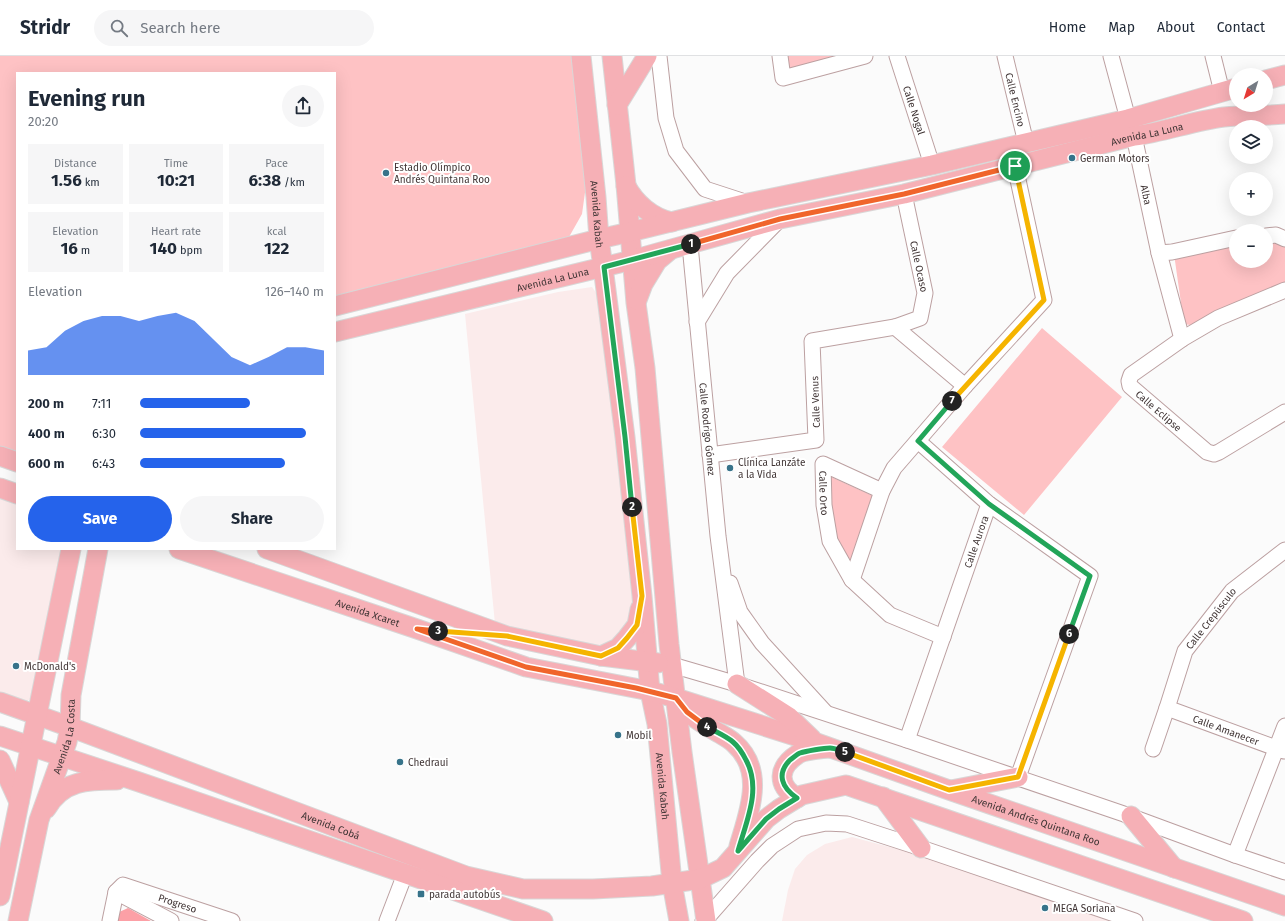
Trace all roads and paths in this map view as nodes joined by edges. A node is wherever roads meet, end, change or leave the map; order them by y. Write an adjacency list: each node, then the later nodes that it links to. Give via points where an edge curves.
1 (581, 56): 22 (main road, Avenida Kabah)
2 (612, 56): 14 (main road)
3 (647, 56): 14 (main road)
4 (659, 56): 23 (street, via 666,118 676,151 705,189)
5 (780, 56): 6 (street, via 783,78)
6 (865, 56)
7 (897, 56): 18 (street, Calle Nogal)
8 (1005, 56): 17 (street, Calle Encino)
9 (1111, 56): 16 (street, Alba)
10 (1213, 56): 13 (street)
11 (1285, 75): 12 (main road)
12 (1273, 78)
13 (1229, 90): 16 (main road, Avenida La Luna)
14 (617, 105): 20 (main road)
15 (1283, 115): 16 (main road, Avenida La Luna, via 1224,117 1148,134)
16 (1131, 128): 17 (main road, Avenida La Luna); 19 (main road, Avenida La Luna); 34 (street, Alba)
17 (1026, 142): 18 (main road, Avenida La Luna)
18 (932, 165): 23 (main road, Avenida La Luna)
19 (1015, 166): 21 (main road, Avenida La Luna); 46 (street, via 1044,300)
20 (626, 185): 25 (main road, via 631,196 644,208 662,220); 26 (main road)
21 (904, 194): 24 (main road, Avenida La Luna); 43 (street, Calle Ocaso, via 925,293 920,318)
22 (596, 197): 28 (main road, Avenida Kabah); 32 (main road, via 588,221)
23 (748, 203): 25 (main road, Avenida La Luna)
24 (780, 219): 31 (main road, Avenida La Luna); 42 (street, via 727,273)
25 (672, 222): 26 (main road, Avenida La Luna)
26 (630, 232): 28 (main road, Avenida La Luna); 35 (main road)
27 (1273, 235): 29 (street)
28 (599, 239): 32 (main road, Avenida La Luna); 37 (main road, Avenida Kabah)
29 (1285, 239)
30 (1229, 240): 34 (street)
31 (690, 245): 33 (main road, Avenida La Luna); 42 (street, Calle Rodrigo Gómez)
32 (569, 246): 36 (main road, Avenida La Luna)
33 (670, 250): 35 (main road, Avenida La Luna); 40 (main road, via 657,261 642,284)
34 (1159, 253): 45 (street, Alba)
35 (632, 260): 37 (main road, Avenida La Luna); 40 (main road)
36 (494, 265): 39 (main road, via 502,277); 41 (main road, Avenida La Luna)
37 (604, 267): 39 (main road, Avenida La Luna); 63 (main road, Avenida Kabah)
38 (1285, 290): 45 (street, Calle Eclipse, via 1218,318)
39 (500, 292): 44 (main road, Avenida La Luna)
40 (636, 303): 69 (main road, via 645,368)
41 (336, 306)
42 (697, 322): 49 (street, Calle Rodrigo Gómez)
43 (895, 327): 46 (street); 49 (street, Calle Venus, via 812,341 816,440)
44 (336, 332)
45 (1182, 339): 47 (street, Calle Eclipse, via 1131,375 1130,386 1207,452 1219,452)
46 (965, 386): 48 (street)
47 (1285, 412)
48 (918, 441): 53 (street, via 894,468); 55 (street)
49 (710, 455): 56 (street, Calle Rodrigo Gómez)
50 (0, 456): 51 (main road)
51 (16, 462)
52 (0, 488): 54 (main road)
53 (882, 491): 62 (street); 62 (street, Calle Orto, via 823,464 824,505 830,541)
54 (16, 494)
55 (989, 504): 66 (street, Calle Aurora); 87 (street, Calle Aurora, via 1090,576)
56 (718, 536): 70 (street, Calle Rodrigo Gómez); 75 (street, Calle Rodrigo Gómez, via 728,578 740,612 762,644)
57 (70, 550): 76 (main road)
58 (98, 550): 78 (main road, Avenida La Costa, via 71,695)
59 (182, 550): 64 (main road, Avenida Xcaret)
60 (270, 550): 65 (main road)
61 (1285, 550): 74 (street, Calle Crepúsculo, via 1232,591 1185,652)
62 (852, 580): 66 (street, Calle Orto, via 890,614)
63 (642, 596): 67 (main road, via 637,625 618,648); 68 (main road, Avenida Kabah)
64 (417, 629): 65 (main road); 71 (main road, Avenida Xcaret, via 526,667)
65 (507, 636): 67 (main road)
66 (943, 637): 80 (street, Calle Aurora)
67 (601, 656): 68 (main road)
68 (648, 662): 69 (main road); 71 (main road, Avenida Kabah)
69 (672, 665): 70 (street); 72 (main road)
70 (737, 684): 75 (street); 81 (main road, via 789,717)
71 (650, 691): 72 (main road, Avenida Andrés Quintana Roo); 105 (main road, Avenida Kabah, via 657,724)
72 (676, 698): 81 (main road, Avenida Andrés Quintana Roo); 98 (main road, via 687,712 702,724 734,743 749,765 753,779 753,794); 104 (main road)
73 (0, 702): 76 (main road, Avenida Cobá)
74 (1167, 708): 83 (street, Calle Crepúsculo); 84 (street, Calle Amanecer)
75 (825, 713): 80 (street)
76 (37, 715): 78 (main road, Avenida Cobá); 82 (main road)
77 (1285, 726): 84 (street)
78 (70, 727): 85 (main road, Avenida La Costa); 92 (main road, Avenida Cobá)
79 (0, 736): 82 (main road, Avenida Cobá)
80 (907, 740): 87 (street)
81 (823, 745): 89 (main road, Avenida Andrés Quintana Roo); 91 (main road, via 799,753 782,772 784,786)
82 (30, 747): 85 (main road, Avenida Cobá); 94 (main road)
83 (1152, 749)
84 (1280, 750): 99 (street)
85 (61, 756): 88 (main road, Avenida Cobá); 96 (main road, Avenida La Costa)
86 (0, 760): 94 (main road)
87 (1018, 777): 89 (main road); 95 (street)
88 (129, 780): 93 (main road, Avenida Cobá); 96 (main road, via 78,782 62,790 49,802)
89 (949, 790): 100 (main road, Avenida Andrés Quintana Roo)
90 (883, 797): 91 (main road, via 846,785); 97 (main road); 119 (main road)
91 (797, 798): 98 (main road, via 766,819)
92 (261, 799): 93 (main road); 103 (main road, Avenida Cobá)
93 (197, 802): 102 (main road, Avenida Cobá)
94 (17, 811): 96 (main road, via 26,820); 107 (main road)
95 (1130, 816): 99 (street); 100 (main road)
96 (38, 823): 111 (main road, Avenida La Costa)
97 (921, 848): 110 (street, via 847,824 826,823 798,829 772,846); 118 (street)
98 (738, 851): 104 (main road, via 723,868)
99 (1234, 855): 101 (street)
100 (1174, 868): 109 (main road, Avenida Andrés Quintana Roo)
101 (1285, 872)
102 (405, 874): 108 (main road, Avenida Cobá); 115 (street)
103 (466, 876): 105 (main road, Avenida Cobá, via 523,889 593,889); 108 (main road)
104 (700, 879): 105 (main road); 110 (main road)
105 (672, 883): 117 (main road, Avenida Kabah)
106 (120, 888): 112 (street); 113 (street); 114 (street, Progreso)
107 (0, 896)
108 (495, 905): 116 (main road, Avenida Cobá)
109 (1285, 906)
110 (705, 920)
111 (18, 921)
112 (110, 921)
113 (171, 921)
114 (232, 921)
115 (387, 921)
116 (543, 921)
117 (679, 921)
118 (1135, 921)
119 (1243, 921)

